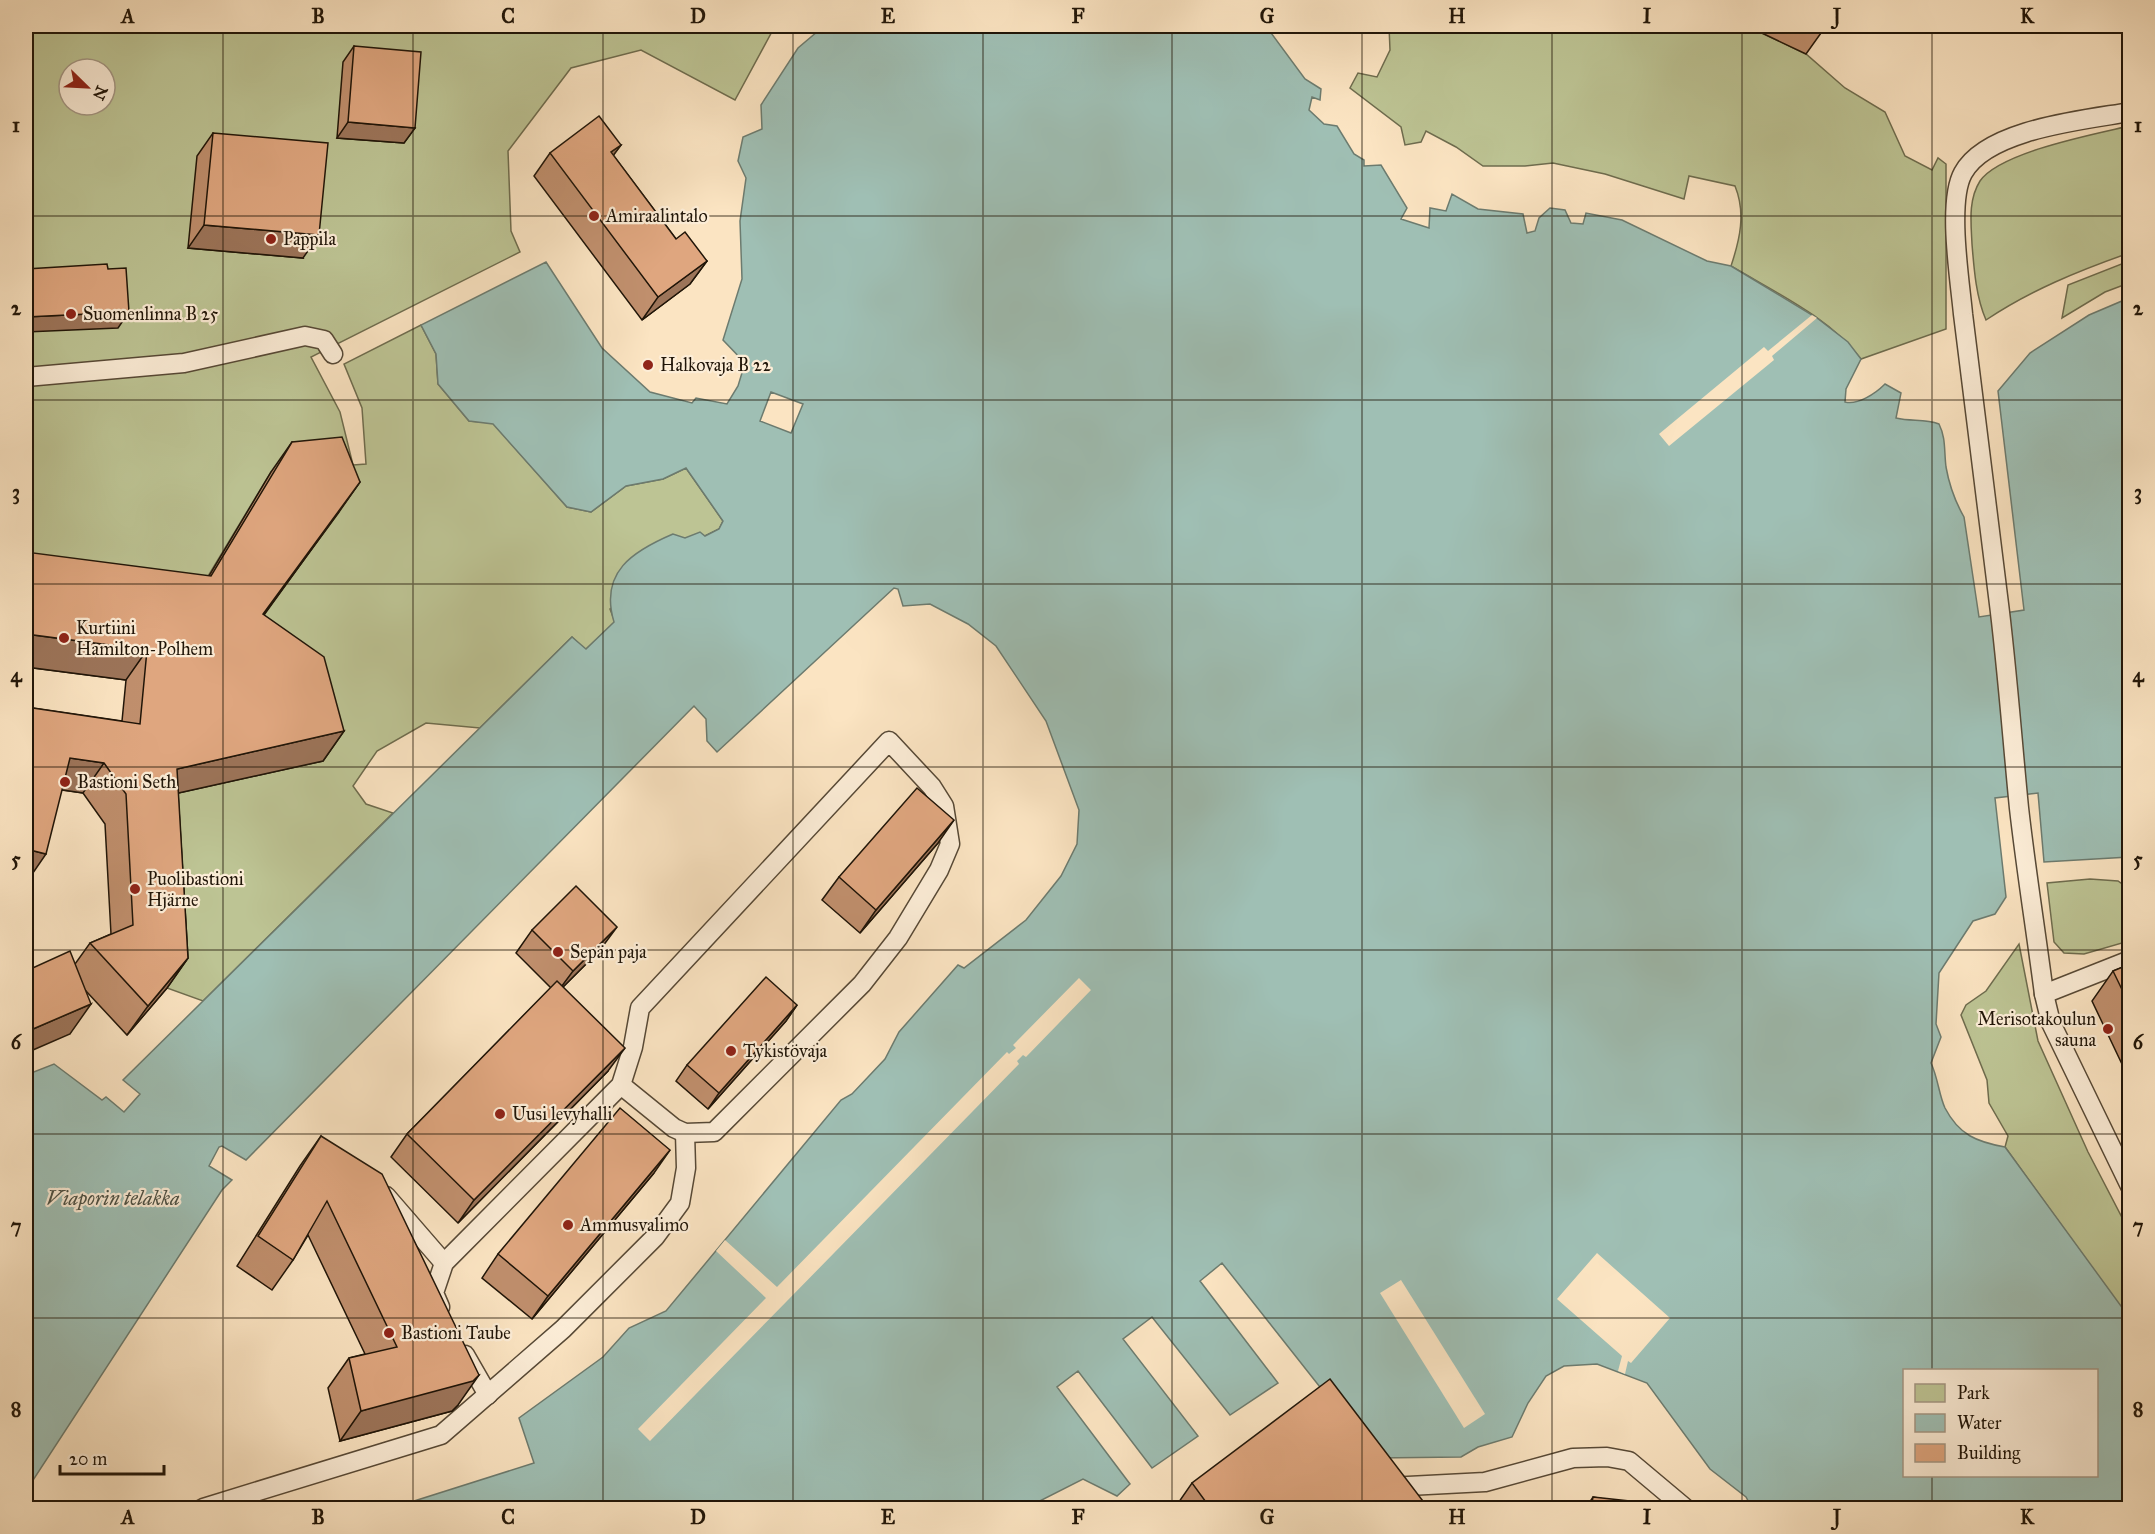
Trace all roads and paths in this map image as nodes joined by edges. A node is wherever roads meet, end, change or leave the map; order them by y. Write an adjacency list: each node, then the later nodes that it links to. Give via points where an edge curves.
1 (2130, 112): 5 (lane, via 2010,138 1975,157 1962,175 1957,196 1960,295)
2 (333, 354): 3 (lane, via 324,340 305,336 184,363)
3 (26, 377)
4 (2130, 960): 5 (lane)
5 (2044, 994): 9 (lane, via 2051,1023)
6 (621, 1085): 7 (lane); 7 (lane, via 640,1008 889,741 932,787 944,806 950,844 939,870 898,938 862,984 714,1132); 10 (lane)
7 (685, 1133): 13 (lane, via 686,1168 680,1203 655,1237 563,1329)
8 (377, 1186): 10 (lane)
9 (2130, 1186)
10 (444, 1263): 11 (lane, via 434,1293)
11 (446, 1320)
12 (456, 1338): 13 (lane)
13 (488, 1395): 15 (lane, via 441,1435)
14 (1387, 1488): 16 (lane, via 1485,1482 1573,1458 1607,1457 1629,1461)
15 (203, 1509)
16 (1685, 1509)

